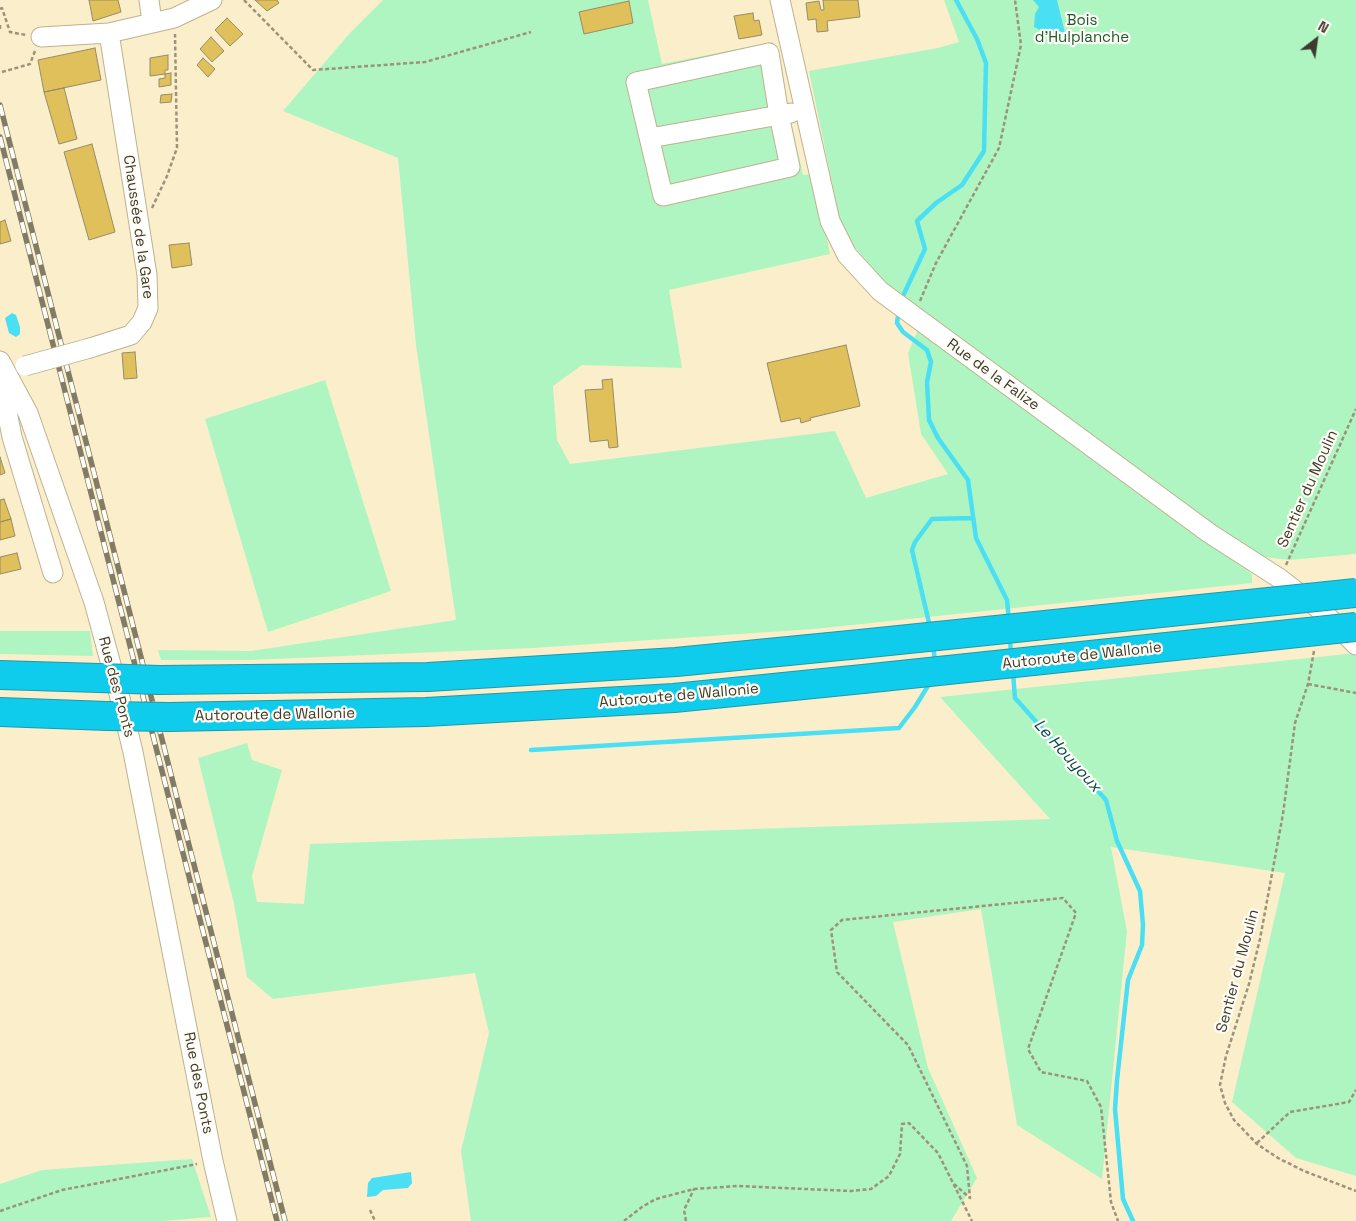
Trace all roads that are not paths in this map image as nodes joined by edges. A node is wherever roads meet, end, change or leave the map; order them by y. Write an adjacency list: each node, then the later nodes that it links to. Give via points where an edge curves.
1 (149, 0): 4 (street)
2 (212, 0): 4 (street, via 174,18)
3 (780, 0): 7 (street, Rue de la Falize)
4 (152, 22): 5 (street)
5 (108, 33): 6 (street); 10 (street, Chaussée de la Gare, bridge, via 139,221 148,283 148,308 131,335 25,366)
6 (41, 37)
7 (805, 110): 8 (street); 14 (street, Rue de la Falize, via 830,221 847,256 880,291 1209,533 1280,578 1323,612)
8 (779, 115): 9 (street); 9 (street, via 790,167 663,196); 9 (street, via 769,53 636,82)
9 (650, 138)
10 (2, 366): 11 (street, via 12,438); 17 (street, Rue des Ponts, via 28,413 94,602 116,685 133,752)
11 (53, 573)
12 (1356, 592): 15 (highway, bridge, via 676,662 428,677 160,680)
13 (1356, 627): 16 (highway, Autoroute de Wallonie, bridge, via 674,698 426,712 169,717)
14 (1356, 645)
15 (0, 675)
16 (0, 712)
17 (227, 1221)

